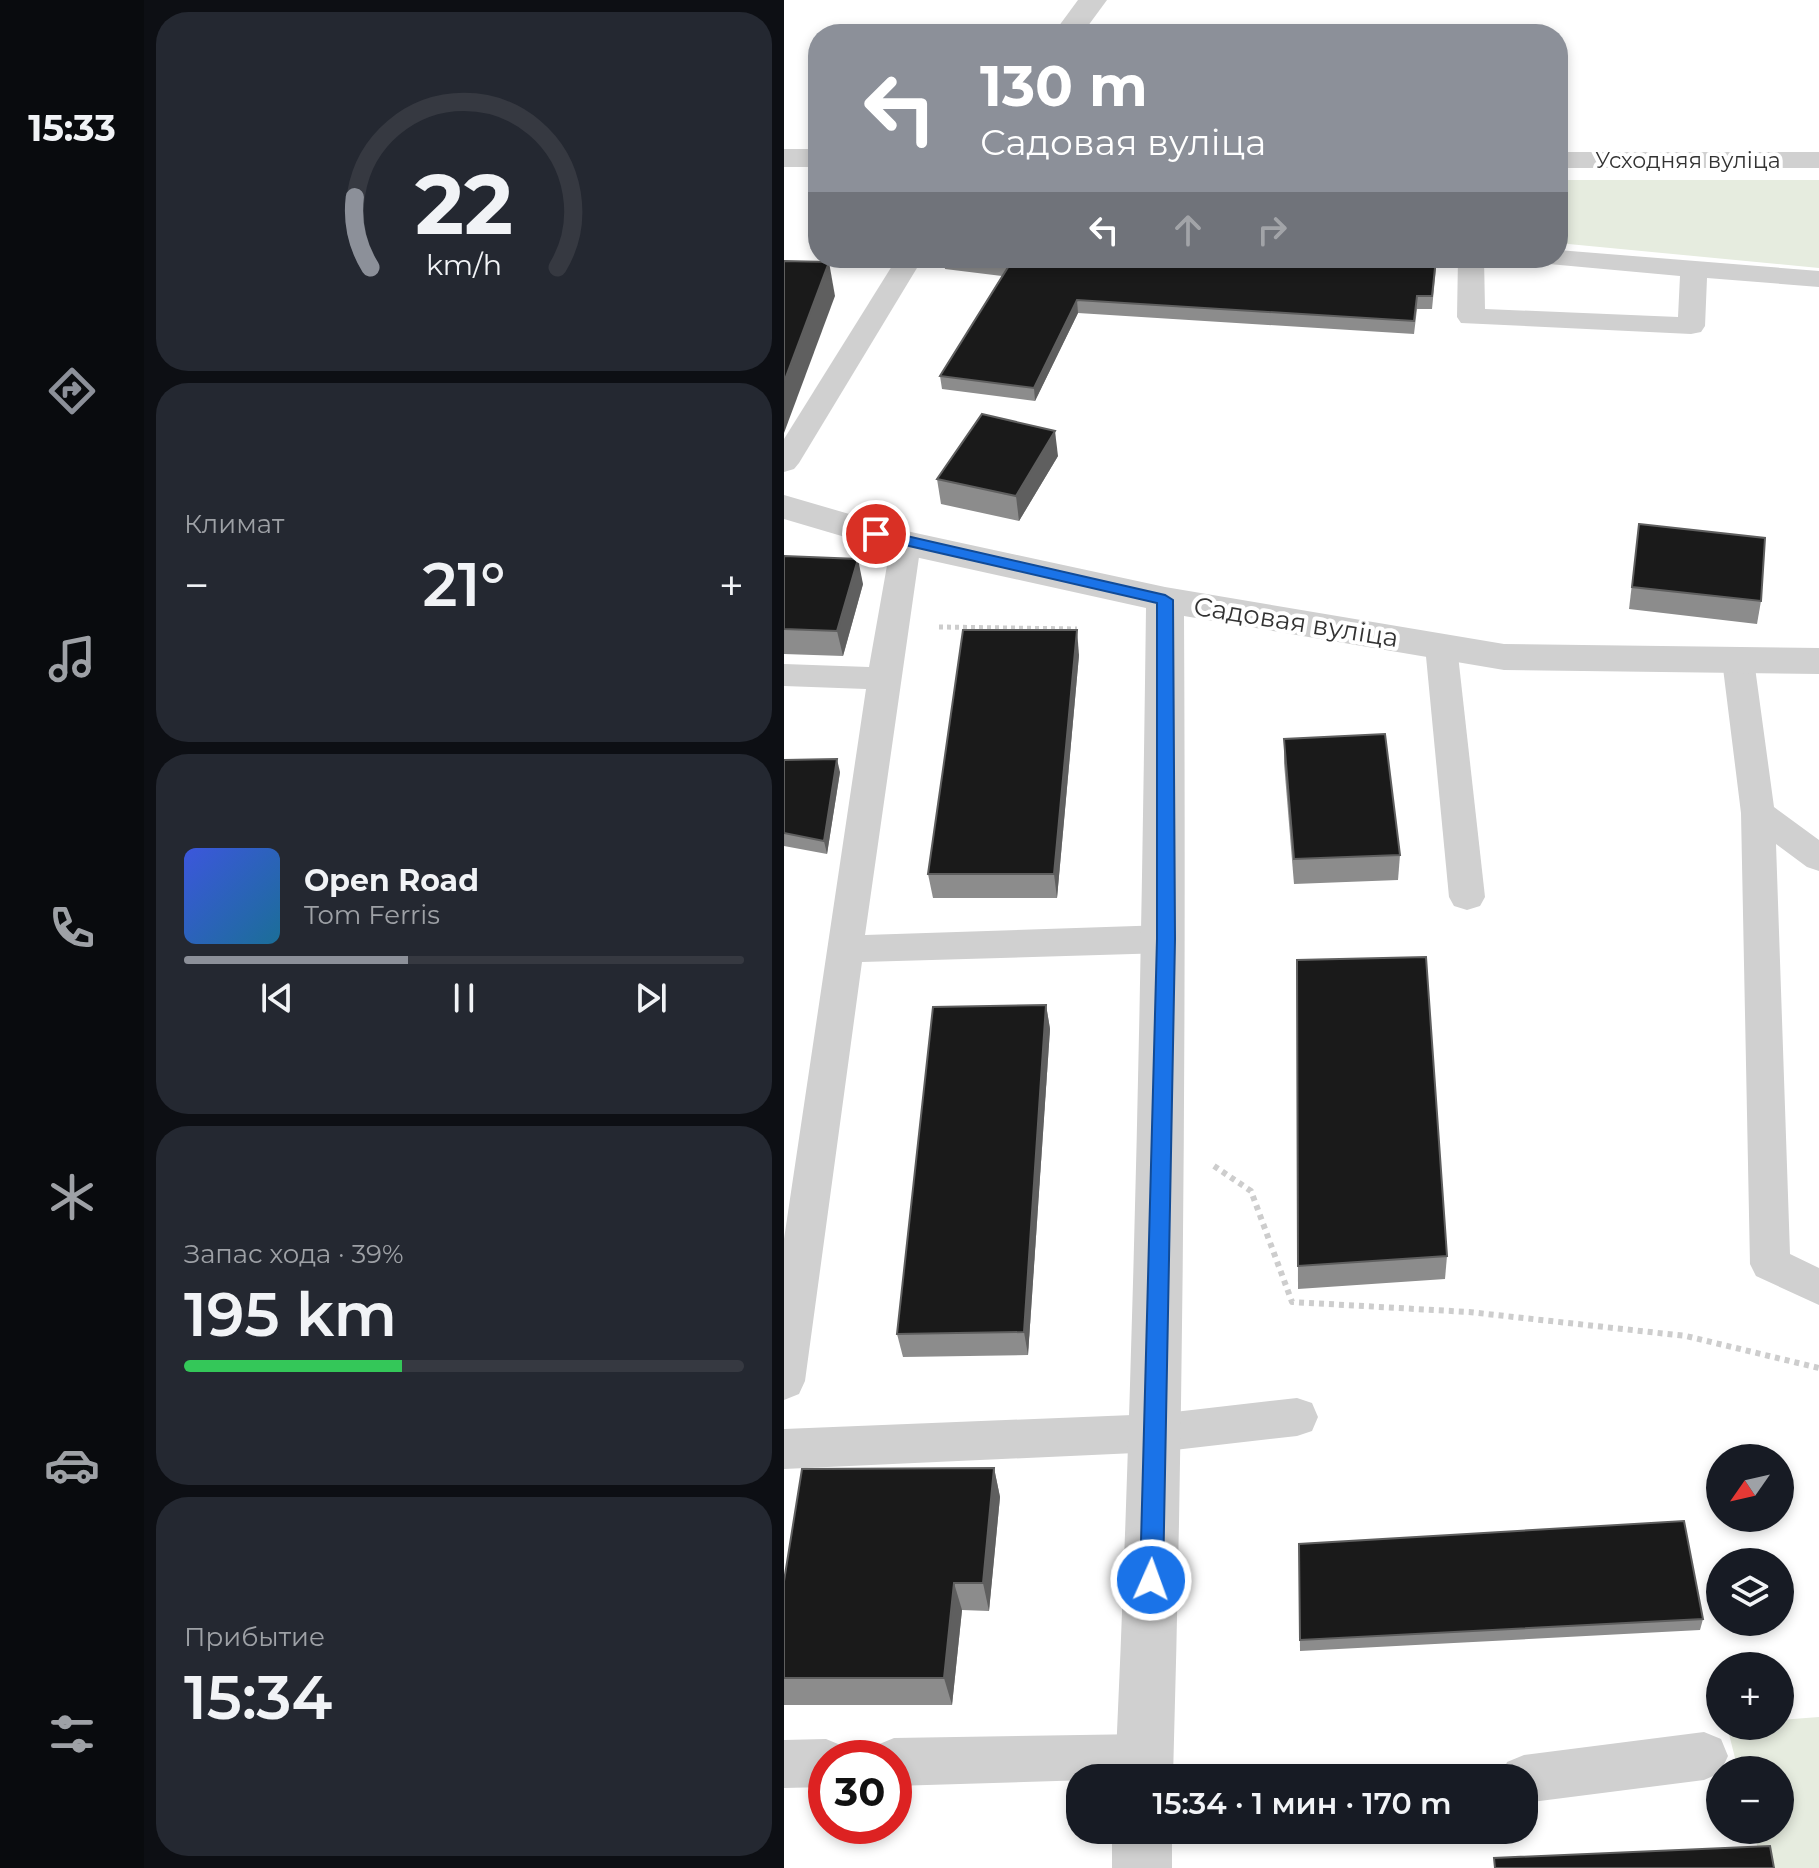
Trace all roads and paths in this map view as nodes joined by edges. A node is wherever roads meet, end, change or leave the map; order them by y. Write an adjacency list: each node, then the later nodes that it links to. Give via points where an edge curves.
1 (1093, 0): 2 (street)
2 (1075, 24)
3 (784, 158): 4 (street)
4 (808, 158)
5 (1568, 160): 6 (lane, Усходняя вуліца)
6 (1819, 160)
7 (1568, 259): 10 (lane)
8 (904, 268): 12 (lane)
9 (1471, 268): 10 (lane, via 1471,317 1691,326)
10 (1694, 269): 11 (lane)
11 (1819, 279)
12 (784, 463)
13 (784, 507): 14 (street, Садовая вуліца)
14 (906, 543): 15 (street, Садовая вуліца); 16 (lane)
15 (1165, 615): 16 (path); 17 (street, Садовая вуліца); 25 (street)
16 (891, 626): 21 (lane)
17 (1441, 646): 18 (street, Садовая вуліца, via 1504,657); 24 (lane)
18 (1738, 660): 19 (street, Садовая вуліца); 22 (lane)
19 (1819, 661)
20 (784, 675): 21 (lane)
21 (884, 679): 26 (lane)
22 (1758, 813): 23 (lane); 28 (lane, via 1770,1264)
23 (1819, 858)
24 (1467, 897)
25 (1166, 939): 26 (lane); 27 (street)
26 (846, 949): 30 (lane)
27 (1163, 1131): 29 (path, via 1251,1191 1292,1302 1469,1312 1686,1336); 32 (street)
28 (1819, 1287)
29 (1819, 1368)
30 (784, 1381)
31 (1297, 1417): 32 (lane)
32 (1157, 1433): 33 (lane); 38 (street)
33 (784, 1449)
34 (1704, 1756): 40 (lane)
35 (912, 1762): 39 (lane)
36 (808, 1763): 37 (lane)
37 (784, 1764)
38 (1144, 1764)
39 (1066, 1766)
40 (1538, 1777)
41 (1142, 1844): 42 (street)
42 (1142, 1868)

